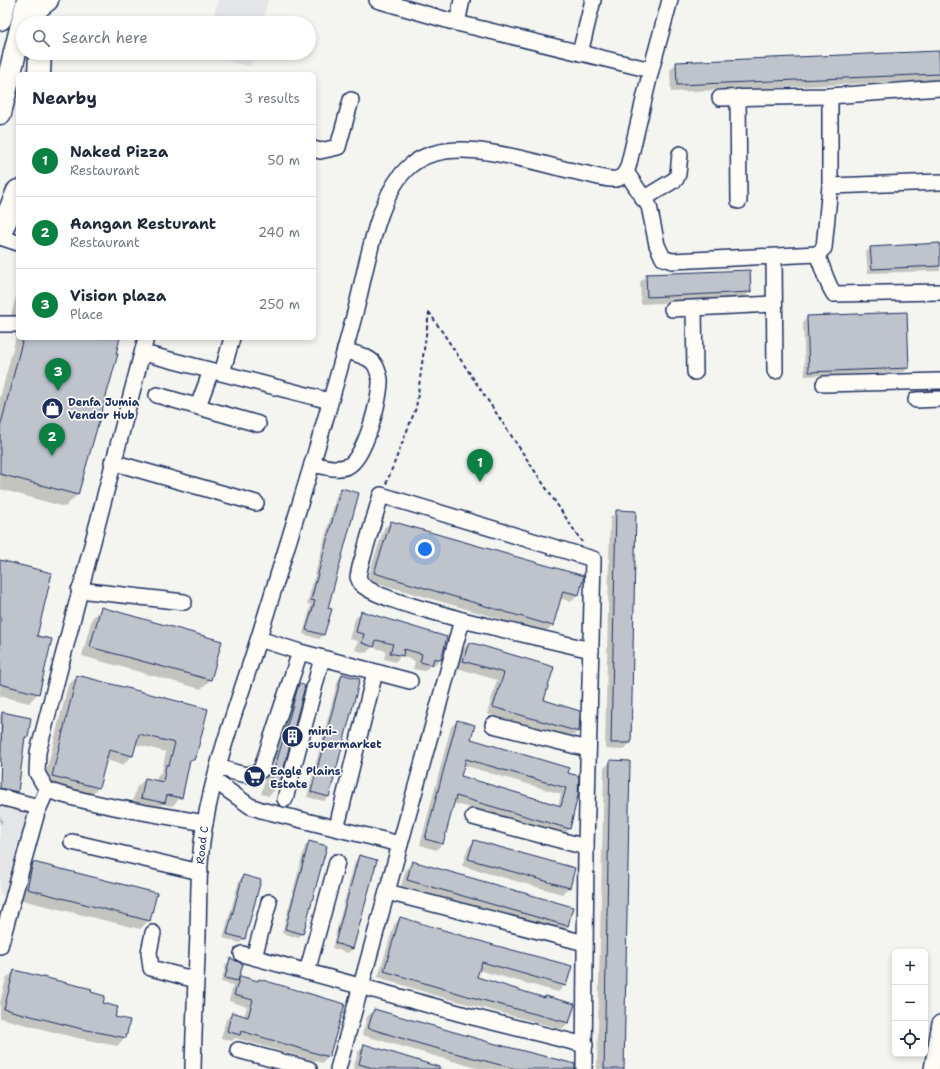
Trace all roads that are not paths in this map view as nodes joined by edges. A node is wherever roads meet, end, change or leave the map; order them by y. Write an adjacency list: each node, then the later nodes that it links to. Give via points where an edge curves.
1 (5, 0): 11 (highway)
2 (28, 0): 8 (highway)
3 (47, 0): 9 (highway, via 38,7); 10 (highway)
4 (377, 0): 12 (street)
5 (462, 0): 12 (street)
6 (593, 0): 14 (street)
7 (670, 0): 16 (street)
8 (25, 16)
9 (33, 16)
10 (45, 16)
11 (0, 19)
12 (457, 23): 14 (street)
13 (16, 53): 23 (highway)
14 (580, 53): 16 (street)
15 (39, 60): 17 (highway)
16 (651, 70): 26 (street)
17 (38, 72)
18 (940, 88): 19 (street)
19 (830, 96): 20 (street); 28 (street)
20 (738, 97): 21 (street); 31 (street)
21 (720, 98)
22 (351, 100): 24 (street, via 338,147)
23 (0, 113)
24 (316, 150)
25 (680, 154): 30 (street, via 676,179)
26 (626, 172): 30 (street); 45 (street, via 614,179 492,153 461,150 438,152 411,164 396,179 382,209)
27 (940, 182): 28 (street)
28 (830, 186): 35 (street, via 824,248)
29 (16, 195): 32 (highway)
30 (643, 199): 36 (street, via 649,206 657,245 663,258 672,260)
31 (739, 201)
32 (0, 234)
33 (0, 237): 34 (street)
34 (16, 242)
35 (816, 254): 36 (street); 37 (street, via 827,284 834,294)
36 (774, 257): 38 (street)
37 (940, 292)
38 (774, 304): 40 (street); 47 (street)
39 (672, 309): 40 (street)
40 (694, 309): 49 (street)
41 (0, 324): 42 (street)
42 (16, 324)
43 (146, 340): 46 (street)
44 (231, 340): 48 (street)
45 (345, 350): 55 (street); 59 (street, via 371,360 375,365 380,379 374,415 358,456 349,466 336,468)
46 (143, 353): 48 (street); 58 (street)
47 (775, 371)
48 (217, 372): 55 (street); 56 (street)
49 (695, 372)
50 (940, 381): 51 (street)
51 (824, 384)
52 (157, 395): 56 (street)
53 (940, 399): 54 (street)
54 (916, 400)
55 (330, 401): 59 (street)
56 (198, 406): 57 (street)
57 (258, 424)
58 (112, 462): 60 (street); 61 (street)
59 (312, 464): 64 (street)
60 (256, 503)
61 (79, 590): 62 (street); 73 (street, via 38,752 37,773)
62 (184, 602)
63 (462, 620): 65 (street); 65 (street, via 398,601 361,584 358,577 360,567 381,495 593,558); 81 (street)
64 (259, 639): 66 (street); 72 (street)
65 (591, 650): 71 (street)
66 (300, 652): 67 (street); 72 (street, via 261,770 250,776)
67 (322, 658): 68 (street); 75 (street)
68 (375, 672): 69 (street); 78 (street)
69 (410, 681)
70 (494, 725): 71 (street)
71 (588, 749): 82 (street)
72 (217, 774): 79 (street); 81 (street, via 250,806 260,810)
73 (47, 790): 76 (street); 79 (street, Road C, via 86,801)
74 (0, 797): 76 (street)
75 (285, 799)
76 (39, 807): 89 (street)
77 (473, 817): 82 (street)
78 (339, 818)
79 (205, 823): 84 (street, Road C)
80 (72, 842): 84 (street)
81 (400, 844): 85 (street)
82 (586, 847): 88 (street)
83 (338, 862): 90 (street)
84 (200, 872): 91 (street, Road C)
85 (387, 892): 88 (street); 92 (street)
86 (269, 902): 90 (street, via 248,955)
87 (153, 933): 91 (street, via 149,952 151,968)
88 (585, 943): 94 (street)
89 (0, 946)
90 (307, 972): 92 (street)
91 (196, 980): 96 (street, Road C)
92 (362, 986): 94 (street); 98 (street)
93 (940, 1023): 100 (street)
94 (585, 1045): 99 (street)
95 (238, 1050): 97 (street)
96 (194, 1069)
97 (309, 1069)
98 (338, 1069)
99 (584, 1069)
100 (932, 1069)

